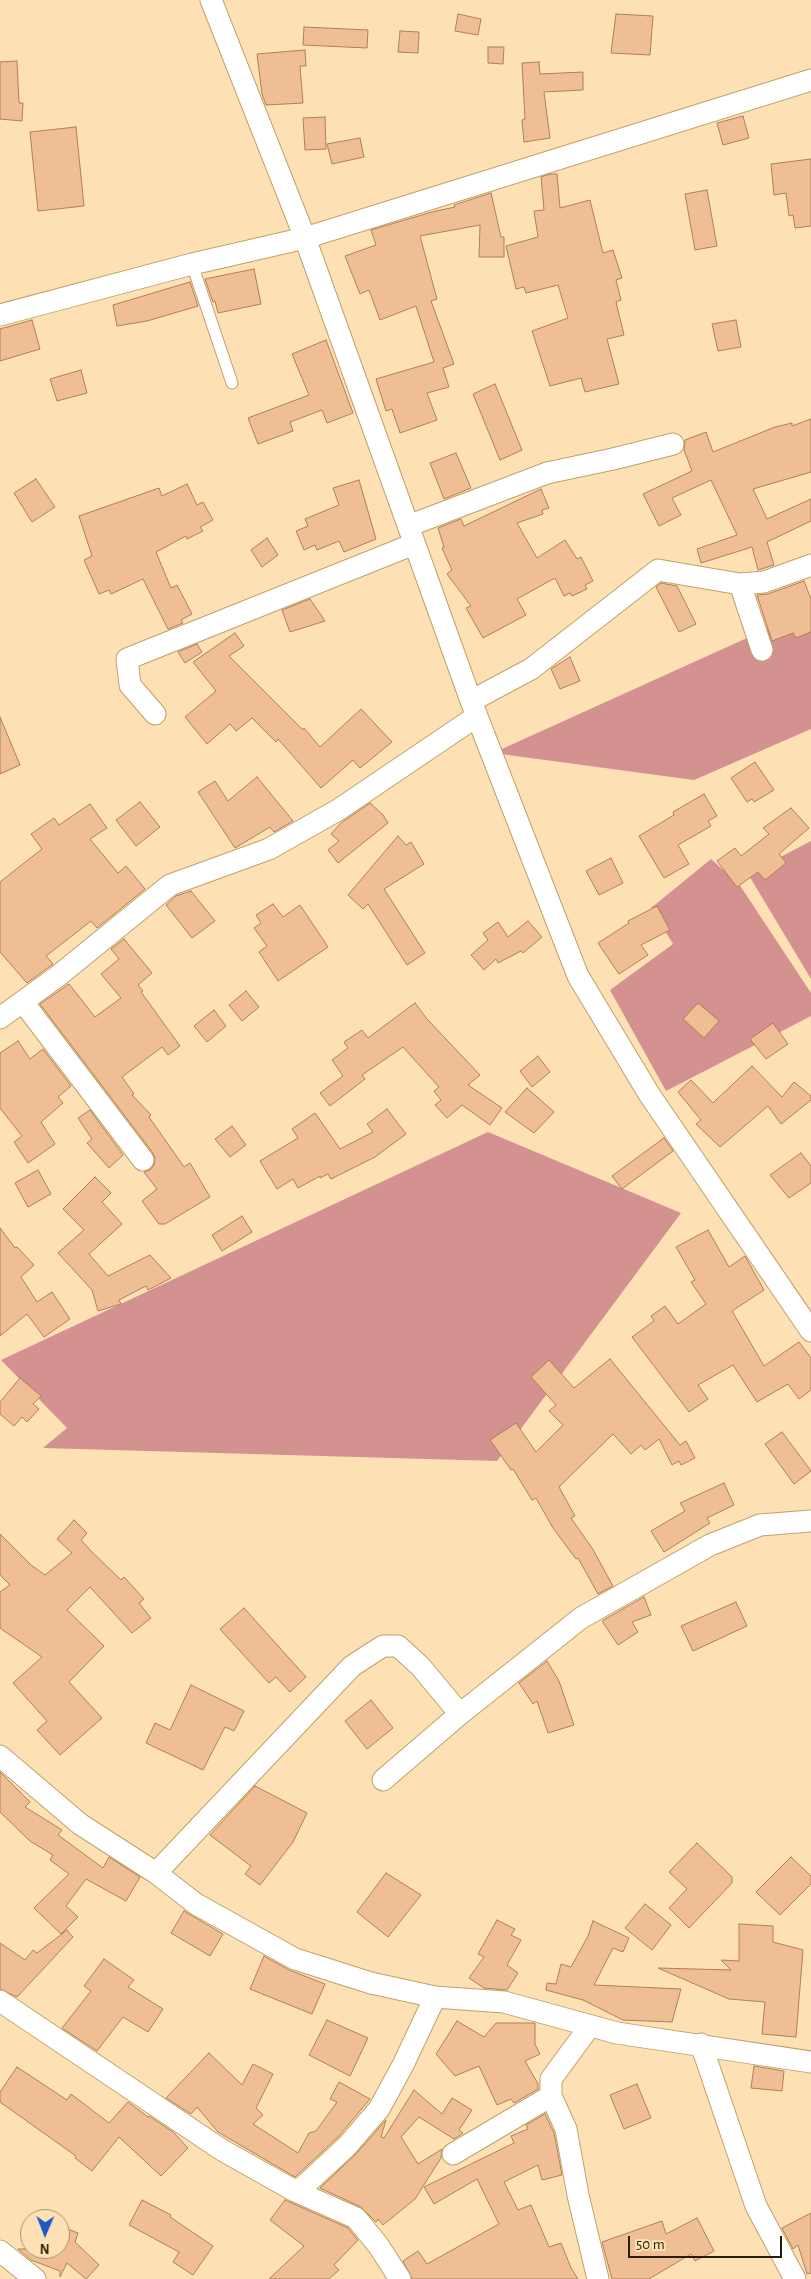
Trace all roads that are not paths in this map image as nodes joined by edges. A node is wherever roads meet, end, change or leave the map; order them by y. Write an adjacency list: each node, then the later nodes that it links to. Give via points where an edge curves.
1 (211, 0): 3 (street)
2 (811, 80): 3 (street)
3 (305, 238): 4 (street); 8 (street)
4 (192, 264): 5 (street); 6 (lane)
5 (0, 315)
6 (232, 383)
7 (673, 444): 8 (street, via 547,473)
8 (411, 535): 12 (street); 13 (street, via 127,659 130,685)
9 (811, 566): 10 (street, via 764,582)
10 (740, 584): 11 (street); 12 (street, via 658,570 532,669)
11 (762, 650)
12 (474, 708): 14 (street, via 338,810 269,849 170,885); 17 (street, via 578,976 649,1094)
13 (155, 714)
14 (23, 1002): 15 (street); 16 (street)
15 (0, 1018)
16 (143, 1160)
17 (811, 1331)
18 (811, 1521): 19 (street, via 760,1525 710,1545 581,1618)
19 (460, 1714): 21 (street); 22 (street, via 420,1666 398,1646 383,1646 352,1666)
20 (0, 1756): 22 (street, via 80,1824)
21 (383, 1780)
22 (156, 1873): 23 (street, via 196,1904 295,1959 370,1983)
23 (435, 1997): 25 (street, via 504,2002); 30 (street, via 379,2109 347,2146)
24 (0, 2001): 30 (street, via 222,2150)
25 (590, 2026): 26 (street, via 617,2033); 28 (street, via 551,2080)
26 (701, 2044): 27 (street); 35 (street, via 756,2206)
27 (811, 2062)
28 (551, 2096): 29 (street); 34 (street, via 566,2129)
29 (453, 2154)
30 (295, 2191): 33 (street, via 356,2218)
31 (0, 2251): 32 (street)
32 (35, 2279)
33 (400, 2279)
34 (598, 2279)
35 (795, 2279)

